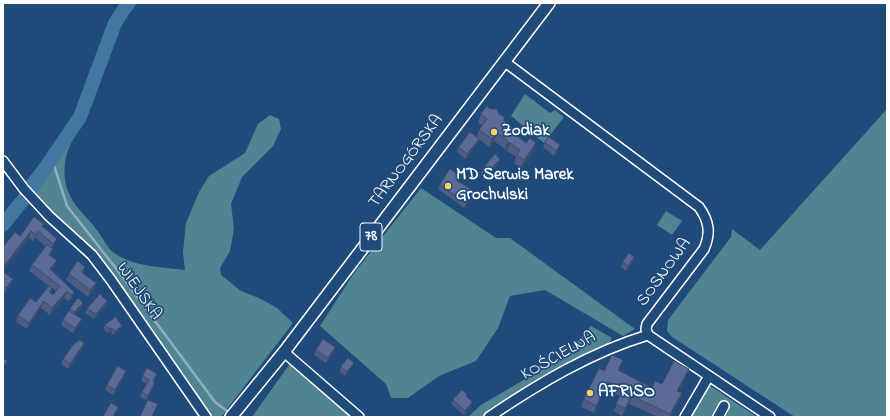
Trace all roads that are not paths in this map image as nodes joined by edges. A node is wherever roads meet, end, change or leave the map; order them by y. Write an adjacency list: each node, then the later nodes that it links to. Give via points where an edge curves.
1 (549, 3): 2 (main road, TARNOGÓRSKA / 78)
2 (505, 62): 4 (street, SOSNOWA, via 692,202 706,217 708,239 704,249 647,324); 5 (main road, TARNOGÓRSKA / 78)
3 (3, 162): 9 (street, WIEJSKA, via 27,193 92,255 112,280)
4 (648, 335): 6 (street, SOSNOWA); 11 (street, KOŚCIELNA, via 606,349)
5 (284, 352): 8 (main road, TARNOGÓRSKA / 78); 10 (street)
6 (709, 376): 12 (street); 14 (street, SOSNOWA)
7 (724, 406): 13 (street)
8 (234, 414)
9 (206, 417)
10 (359, 417)
11 (489, 417)
12 (685, 417)
13 (718, 417)
14 (770, 417)

